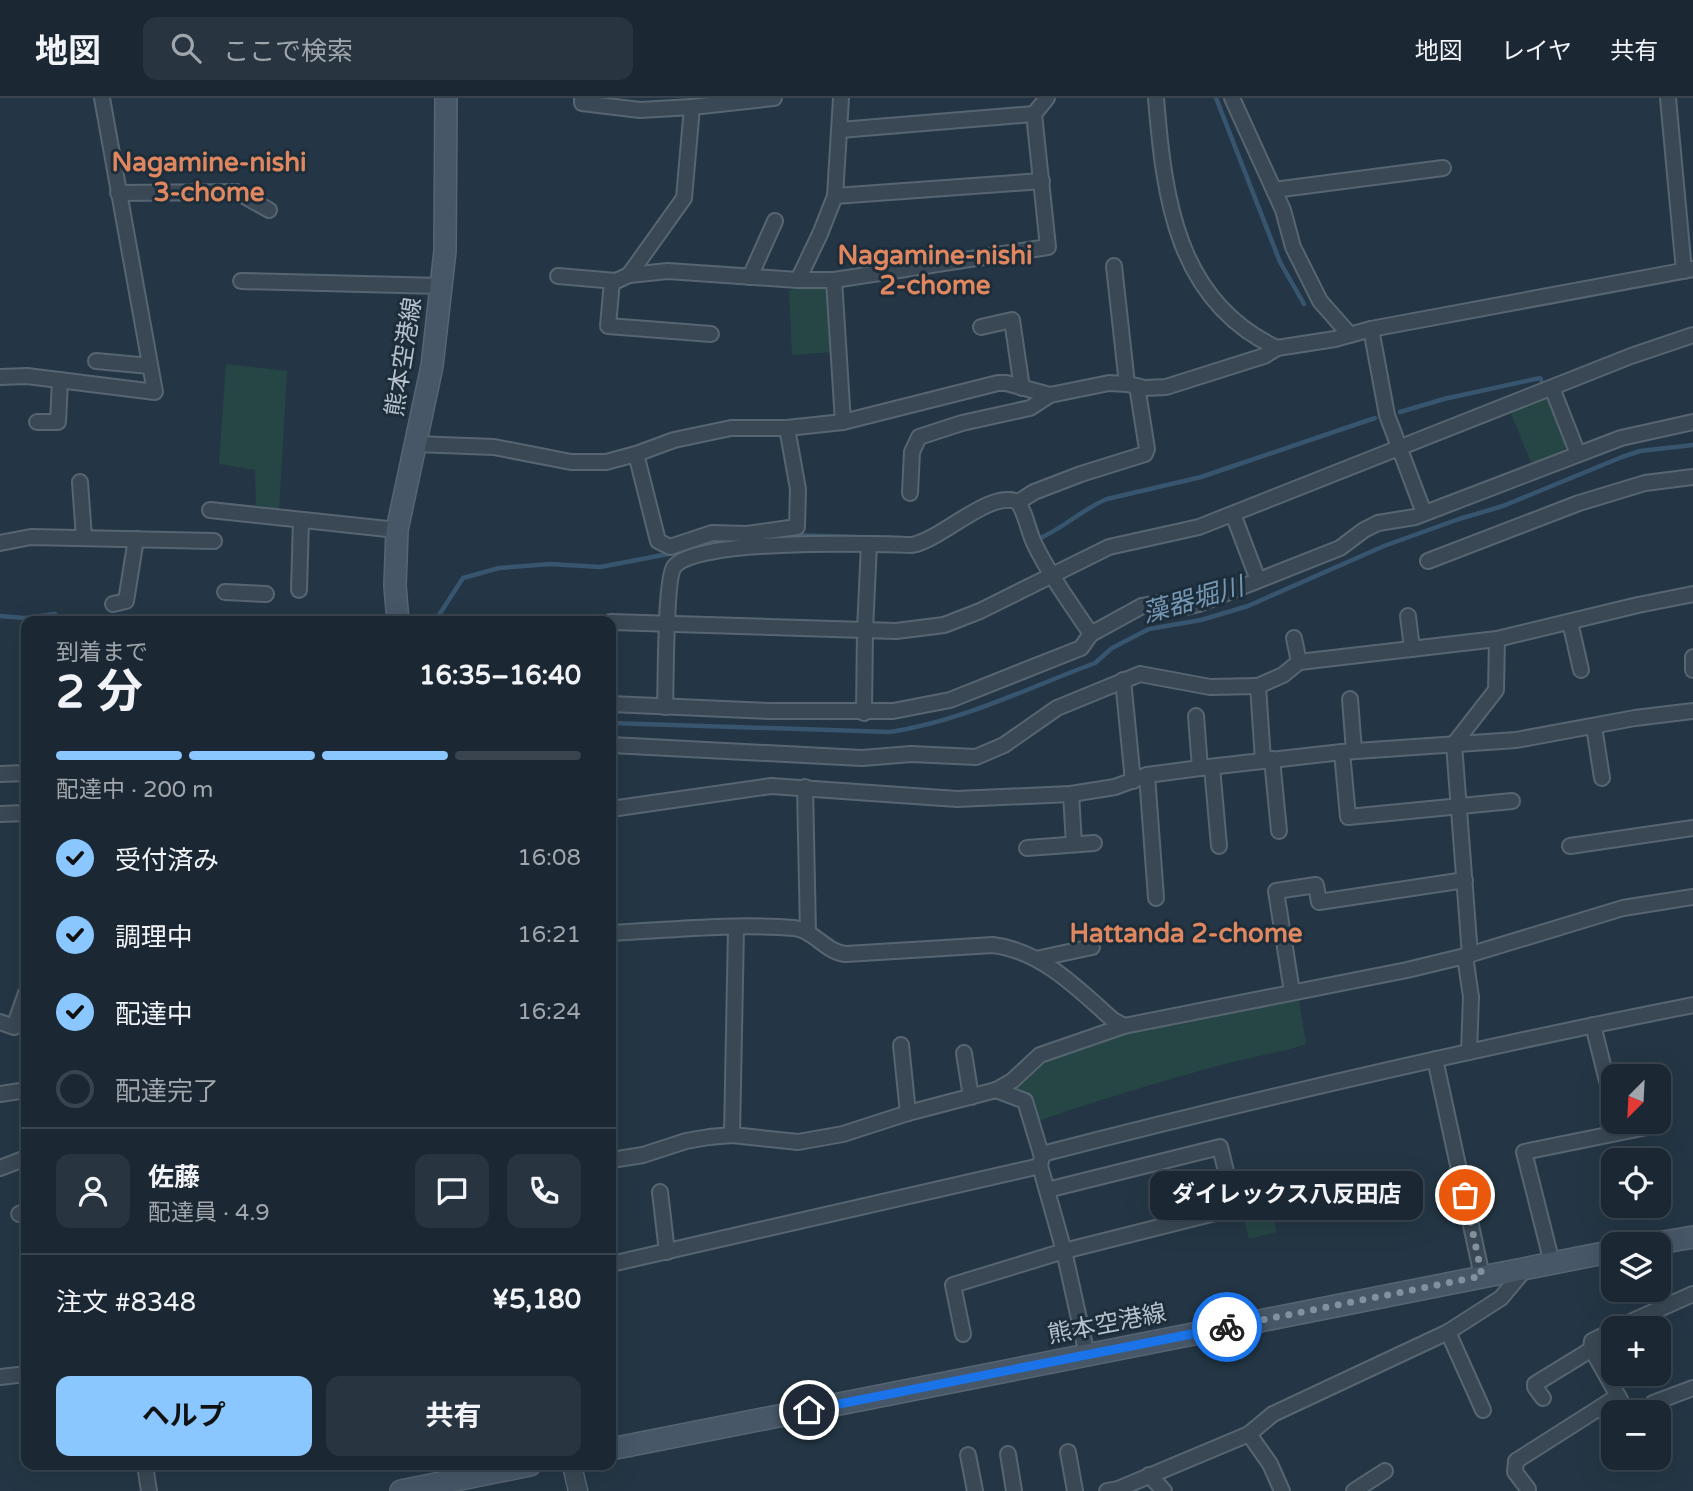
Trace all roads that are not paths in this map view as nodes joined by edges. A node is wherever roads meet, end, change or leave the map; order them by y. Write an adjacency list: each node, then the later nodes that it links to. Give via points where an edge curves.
1 (102, 98): 16 (street)
2 (446, 98): 29 (main road, 熊本空港線)
3 (582, 98): 10 (street, via 582,103 640,110)
4 (774, 98): 10 (street)
5 (841, 98): 12 (street)
6 (1047, 98): 11 (street)
7 (1156, 98): 35 (street, via 1166,188 1193,270 1215,302 1259,340)
8 (1233, 98): 15 (street)
9 (1668, 98): 21 (street)
10 (692, 107): 22 (street, via 684,198)
11 (1034, 114): 12 (street); 14 (street)
12 (840, 130): 17 (street)
13 (1443, 168): 15 (street)
14 (1042, 181): 17 (street); 26 (street, via 1048,247)
15 (1273, 190): 33 (street, via 1293,247 1320,301)
16 (118, 193): 18 (street, via 237,192); 37 (street)
17 (835, 195): 25 (street)
18 (269, 211)
19 (775, 221): 24 (street)
20 (1114, 266): 40 (street)
21 (1688, 270): 31 (street)
22 (629, 275): 24 (street, via 668,271); 28 (street)
23 (558, 276): 28 (street)
24 (750, 277): 25 (street)
25 (798, 280): 26 (street)
26 (834, 280): 45 (street)
27 (241, 281): 29 (street)
28 (612, 281): 32 (street, via 608,326)
29 (441, 286): 48 (main road, 熊本空港線, via 432,366)
30 (981, 327): 41 (street, via 1012,320)
31 (1371, 329): 33 (street); 49 (street, via 1387,415)
32 (712, 334)
33 (1350, 335): 35 (street)
34 (1693, 335): 42 (street)
35 (1277, 348): 40 (street, via 1166,387)
36 (96, 361): 37 (street)
37 (150, 366): 39 (street, via 155,392)
38 (0, 377): 39 (street)
39 (60, 380): 44 (street, via 58,422)
40 (1132, 385): 43 (street, via 1109,383); 55 (street, via 1145,454 1072,477)
41 (1022, 388): 43 (street); 45 (street, via 993,384)
42 (1552, 388): 49 (street); 51 (street)
43 (1050, 395): 54 (street, via 1030,408 919,437 911,459)
44 (37, 422)
45 (843, 422): 47 (street)
46 (1693, 422): 51 (street, via 1620,438)
47 (787, 428): 50 (street, via 731,428); 50 (street, via 797,489 796,527 712,533 670,547 658,541)
48 (416, 444): 50 (street, via 494,447 571,462 606,462); 60 (main road, 熊本空港線)
49 (1400, 448): 57 (street); 58 (street)
50 (636, 454)
51 (1578, 454): 57 (street)
52 (1693, 478): 66 (street, via 1645,484 1579,503)
53 (80, 482): 61 (street)
54 (910, 493)
55 (1018, 502): 65 (street, via 1006,499 991,504 923,543); 67 (street)
56 (210, 510): 59 (street)
57 (1424, 513): 68 (street, via 1371,526 1340,548)
58 (1233, 514): 67 (street, via 1189,531 1109,547); 68 (street)
59 (301, 520): 60 (street); 69 (street)
60 (397, 530): 74 (main road, 熊本空港線)
61 (84, 538): 62 (street); 64 (street, via 31,537)
62 (136, 539): 63 (street); 73 (street, via 126,601)
63 (214, 541)
64 (0, 543)
65 (869, 544): 78 (street, via 802,542 718,551 684,560 672,572); 79 (street)
66 (1429, 561)
67 (1051, 574): 79 (street, via 951,623 912,631); 80 (street)
68 (1258, 580): 80 (street, via 1193,606 1151,604)
69 (299, 590)
70 (225, 592): 71 (street)
71 (266, 594)
72 (1693, 594): 77 (street)
73 (113, 604)
74 (398, 616)
75 (1408, 616): 83 (street)
76 (616, 622): 78 (street)
77 (1570, 622): 82 (street); 86 (street)
78 (667, 624): 79 (street); 92 (street)
79 (865, 630): 94 (street)
80 (1091, 634): 94 (street, via 1074,651 950,700)
81 (1294, 638): 85 (street)
82 (1497, 639): 83 (street); 97 (street, via 1496,690)
83 (1412, 649): 85 (street)
84 (1693, 657): 87 (street)
85 (1299, 662): 89 (street)
86 (1581, 670)
87 (1693, 670)
88 (1124, 680): 89 (street, via 1140,674 1210,687); 98 (street, via 1057,708 1004,746 976,757 911,754 867,758); 106 (street)
89 (1258, 686): 100 (street)
90 (1350, 699): 99 (street)
91 (616, 704): 92 (street)
92 (665, 706): 94 (street)
93 (1693, 711): 96 (street)
94 (864, 713)
95 (1196, 716): 101 (street)
96 (1594, 727): 97 (street, via 1516,740); 105 (street)
97 (1454, 744): 99 (street); 110 (street)
98 (616, 745)
99 (1348, 751): 100 (street); 110 (street, via 1348,817)
100 (1268, 760): 101 (street); 115 (street)
101 (1206, 767): 104 (street); 118 (street)
102 (21, 773): 103 (street)
103 (0, 774)
104 (1147, 775): 106 (street); 123 (street)
105 (1602, 778)
106 (1133, 781): 108 (street)
107 (805, 788): 108 (street, via 957,799); 111 (street, via 759,787); 126 (street)
108 (1071, 794): 117 (street)
109 (1512, 801): 110 (street)
110 (1458, 806): 121 (street)
111 (616, 807)
112 (21, 813): 113 (street)
113 (0, 814)
114 (1693, 828): 119 (street)
115 (1279, 831)
116 (1094, 843): 117 (street)
117 (1074, 844): 120 (street)
118 (1219, 846)
119 (1570, 846)
120 (1027, 848)
121 (1465, 880): 128 (street); 130 (street, via 1319,902 1316,885 1276,891)
122 (1693, 897): 128 (street, via 1623,908)
123 (1156, 898)
124 (736, 928): 125 (street); 126 (street, via 793,928); 147 (street)
125 (616, 933)
126 (808, 933): 129 (street, via 838,953 993,945 1015,948)
127 (1091, 947): 129 (street)
128 (1468, 955): 130 (street); 137 (street)
129 (1036, 959): 135 (street)
130 (1292, 992): 135 (street)
131 (1693, 1005): 134 (street)
132 (21, 1007): 133 (street, via 14,1027)
133 (0, 1021)
134 (1593, 1025): 137 (street); 140 (street)
135 (1124, 1026): 141 (street, via 1040,1055)
136 (901, 1045): 145 (street)
137 (1469, 1052): 139 (street)
138 (964, 1053): 144 (street)
139 (1435, 1059): 150 (street, via 1046,1153); 162 (street)
140 (1603, 1064)
141 (996, 1090): 144 (street); 150 (street, via 1026,1101)
142 (21, 1091): 143 (street)
143 (0, 1094)
144 (971, 1097): 145 (street)
145 (908, 1113): 147 (street, via 805,1142)
146 (1613, 1134): 160 (street, via 1524,1152)
147 (732, 1135): 148 (street, via 686,1141)
148 (616, 1159)
149 (21, 1160): 151 (street)
150 (1041, 1161): 152 (street); 157 (street)
151 (0, 1168)
152 (1047, 1190): 156 (street); 156 (street, via 1220,1147 1235,1208)
153 (660, 1192): 157 (street)
154 (1693, 1237): 155 (main road)
155 (1671, 1241)
156 (1065, 1251): 166 (street, via 953,1285); 169 (street)
157 (667, 1252): 159 (street)
158 (1601, 1254): 160 (main road, 熊本空港線)
159 (616, 1263)
160 (1552, 1263): 161 (main road, 熊本空港線)
161 (1526, 1268): 162 (main road, 熊本空港線); 165 (street, via 1501,1298)
162 (1482, 1276): 169 (main road, 熊本空港線)
163 (1693, 1294): 164 (street)
164 (1644, 1316)
165 (1448, 1332): 177 (street); 178 (street, via 1273,1415)
166 (963, 1334)
167 (1601, 1336): 168 (street, via 1592,1341)
168 (1592, 1349): 173 (street); 174 (street, via 1535,1384)
169 (1087, 1355): 179 (main road, 熊本空港線)
170 (21, 1375): 171 (street)
171 (0, 1377)
172 (1693, 1388): 176 (street)
173 (1618, 1396): 175 (street); 188 (street, via 1516,1461 1515,1472)
174 (1543, 1398)
175 (1620, 1400)
176 (1661, 1400)
177 (1483, 1410)
178 (1249, 1434): 187 (street); 197 (street)
179 (616, 1448)
180 (1068, 1452): 194 (street)
181 (1008, 1454): 193 (street)
182 (968, 1455): 192 (street)
183 (146, 1470): 189 (street)
184 (505, 1470): 190 (main road)
185 (573, 1470): 191 (street)
186 (1385, 1471): 198 (street)
187 (1149, 1475): 195 (street); 196 (street)
188 (1528, 1489)
189 (149, 1491)
190 (401, 1491)
191 (578, 1491)
192 (975, 1491)
193 (1014, 1491)
194 (1075, 1491)
195 (1107, 1491)
196 (1164, 1491)
197 (1282, 1491)
198 (1354, 1491)

